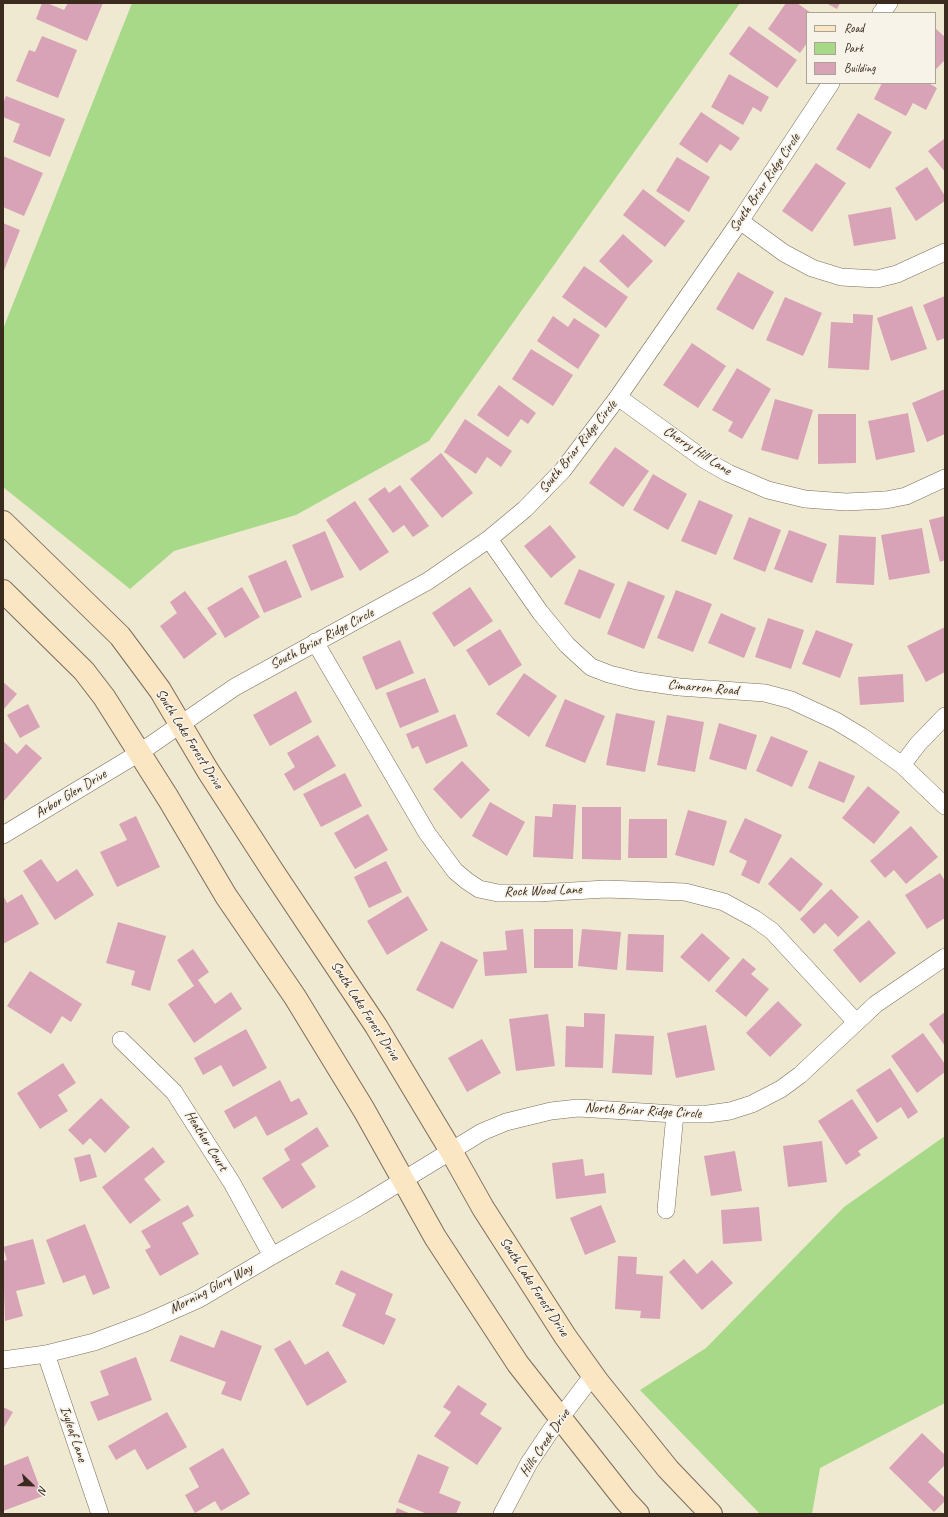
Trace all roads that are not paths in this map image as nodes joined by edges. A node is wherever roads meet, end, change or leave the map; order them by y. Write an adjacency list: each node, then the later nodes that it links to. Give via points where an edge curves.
1 (889, 3): 2 (street)
2 (882, 12)
3 (830, 84): 4 (street, South Briar Ridge Circle)
4 (740, 221): 5 (street, via 784,253 812,268 841,277 878,279 903,272); 6 (street, South Briar Ridge Circle)
5 (945, 252)
6 (618, 396): 7 (street, Cherry Hill Lane, via 705,460 768,490 805,499 846,502 886,500 906,496); 9 (street, South Briar Ridge Circle, via 558,475 525,509)
7 (945, 478)
8 (3, 522): 13 (main road, South Lake Forest Drive, via 120,636)
9 (489, 540): 11 (street, South Briar Ridge Circle, via 428,581); 15 (street, Cimarron Road, via 540,612 567,645 591,667 637,681 679,687 765,693 791,700 836,721)
10 (3, 591): 14 (main road, via 84,671 104,697)
11 (315, 642): 13 (street, South Briar Ridge Circle, via 235,686); 19 (street, Rock Wood Lane, via 427,834 455,871 467,881 479,889 498,893 606,888 685,892 724,902 772,931)
12 (945, 716): 15 (street)
13 (181, 723): 14 (street, South Briar Ridge Circle); 22 (main road, South Lake Forest Drive, via 208,771 376,1026)
14 (139, 753): 17 (street, Arbor Glen Drive); 23 (main road, via 226,896 295,997 364,1110)
15 (902, 765): 16 (street, Cimarron Road)
16 (945, 806)
17 (3, 835)
18 (945, 957): 19 (street, North Briar Ridge Circle, via 876,1004)
19 (856, 1022): 21 (street, North Briar Ridge Circle, via 782,1089 752,1104 730,1111)
20 (121, 1040): 25 (street, Heather Court, via 174,1092 232,1183)
21 (674, 1114): 22 (street, North Briar Ridge Circle, via 599,1108 551,1111 506,1122 482,1132); 24 (street)
22 (451, 1151): 23 (street, North Briar Ridge Circle); 28 (main road, South Lake Forest Drive, via 498,1232)
23 (403, 1181): 25 (street, Morning Glory Way); 29 (main road, via 518,1364)
24 (666, 1210)
25 (272, 1256): 26 (street, Morning Glory Way, via 199,1299 145,1323 94,1342)
26 (46, 1354): 27 (street, Morning Glory Way); 30 (street, Ivyleaf Lane)
27 (3, 1360)
28 (593, 1375): 29 (street, Hills Creek Drive); 33 (main road, South Lake Forest Drive, via 668,1470)
29 (559, 1418): 31 (street, Hills Creek Drive); 32 (main road)
30 (100, 1514)
31 (502, 1514)
32 (638, 1514)
33 (711, 1514)

